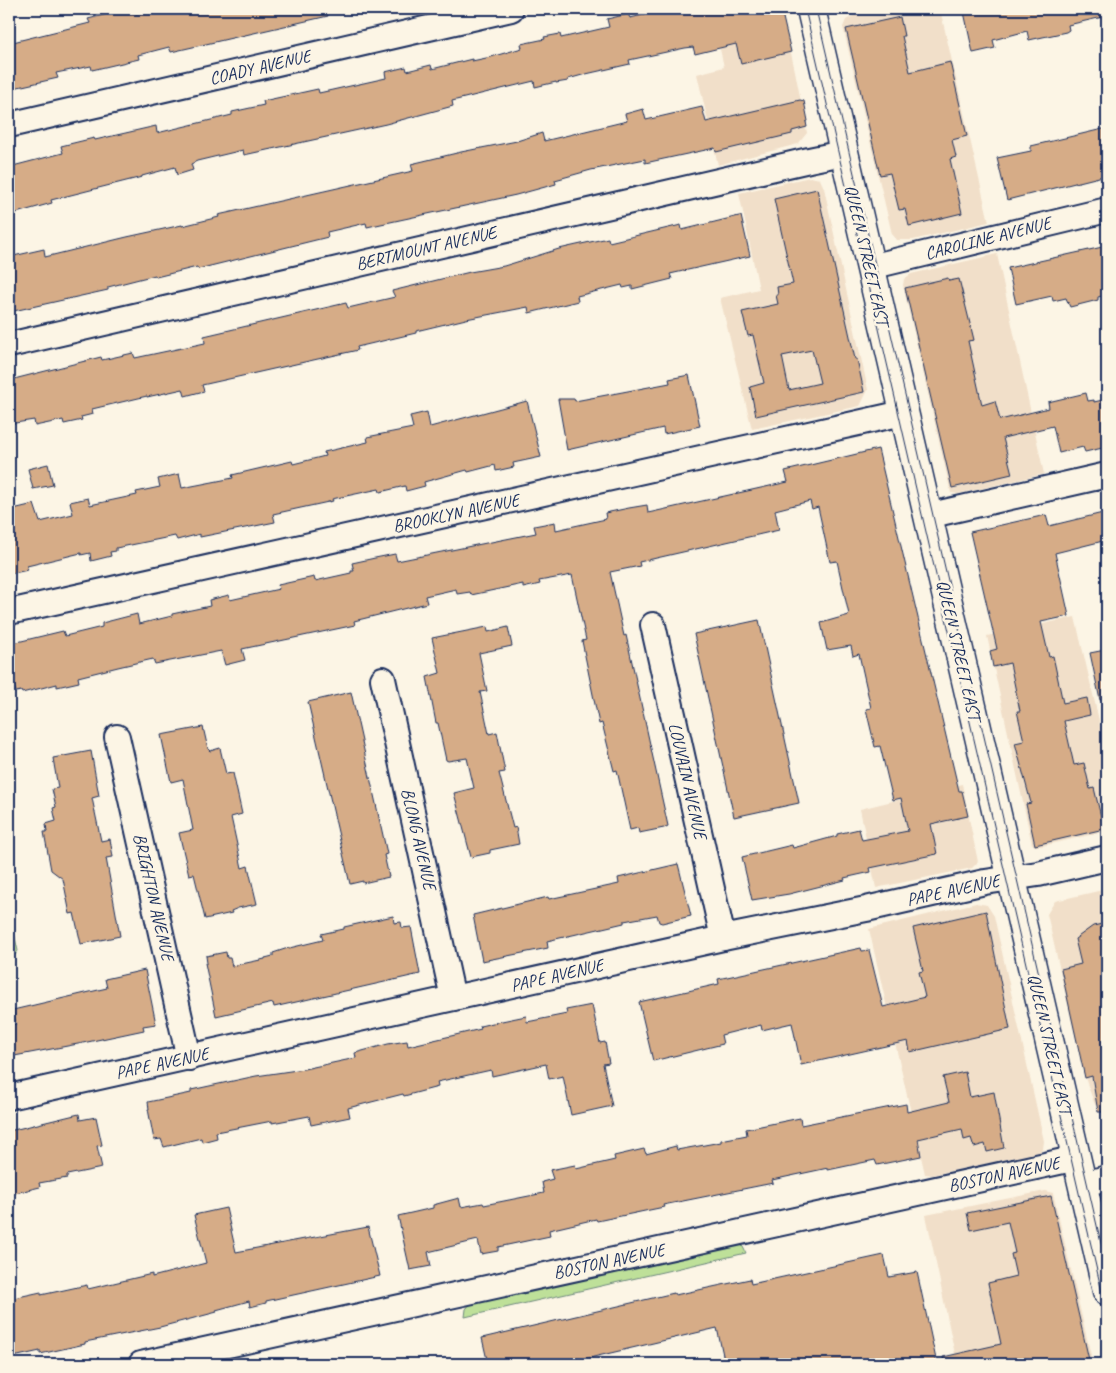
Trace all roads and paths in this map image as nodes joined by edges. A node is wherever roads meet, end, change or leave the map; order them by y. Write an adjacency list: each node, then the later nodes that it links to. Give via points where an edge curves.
1 (511, 9): 3 (street, COADY AVENUE)
2 (811, 9): 4 (main road, QUEEN STREET EAST)
3 (9, 125)
4 (843, 153): 6 (main road, QUEEN STREET EAST); 7 (street, BERTMOUNT AVENUE)
5 (1107, 210): 6 (street, CAROLINE AVENUE)
6 (870, 267): 8 (main road, QUEEN STREET EAST)
7 (9, 345)
8 (903, 413): 10 (main road, QUEEN STREET EAST); 11 (street, BROOKLYN AVENUE)
9 (1107, 475): 10 (street)
10 (927, 516): 16 (main road, QUEEN STREET EAST)
11 (9, 612)
12 (653, 625): 17 (street, LOUVAIN AVENUE)
13 (383, 679): 18 (street, BLONG AVENUE)
14 (117, 737): 19 (street, BRIGHTON AVENUE)
15 (1107, 858): 16 (street, PAPE AVENUE)
16 (1012, 878): 17 (street, PAPE AVENUE); 21 (main road, QUEEN STREET EAST)
17 (723, 938): 18 (street, PAPE AVENUE)
18 (453, 998): 19 (street, PAPE AVENUE)
19 (190, 1058): 20 (street, PAPE AVENUE)
20 (9, 1097)
21 (1089, 1173): 22 (main road, QUEEN STREET EAST); 23 (street, BOSTON AVENUE)
22 (1107, 1291)
23 (140, 1364)

